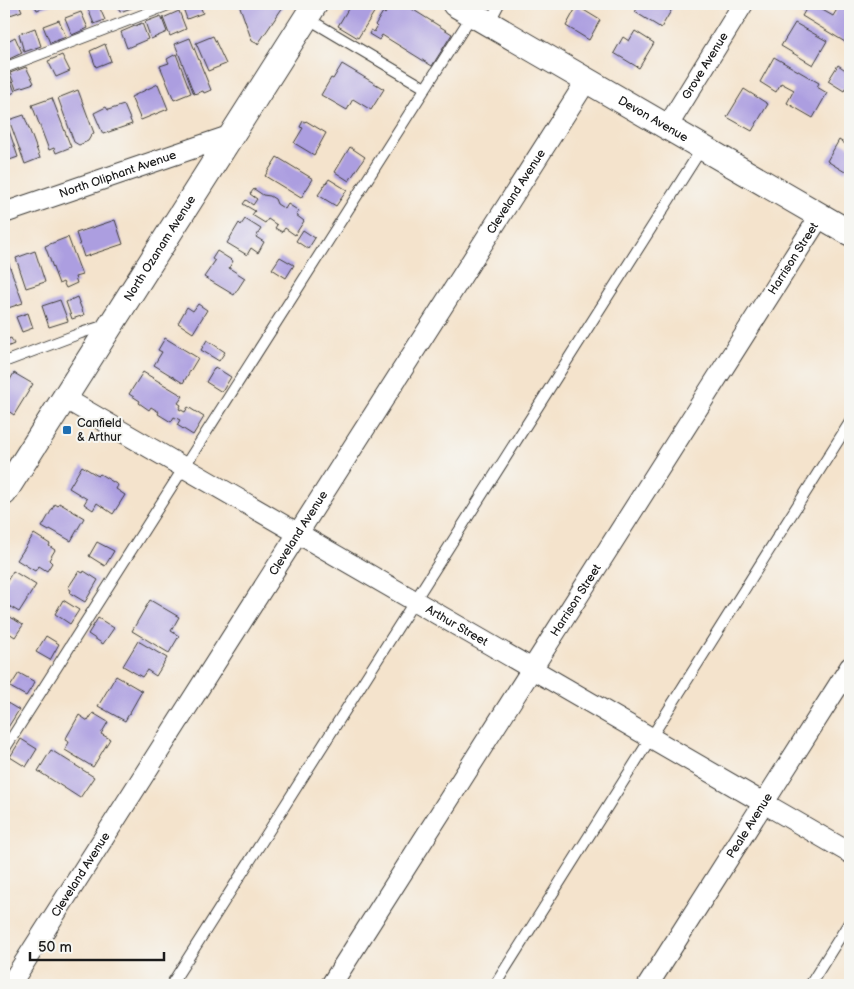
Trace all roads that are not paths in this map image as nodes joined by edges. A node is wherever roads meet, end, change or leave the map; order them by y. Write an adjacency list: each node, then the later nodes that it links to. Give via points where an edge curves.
1 (171, 4): 5 (lane)
2 (742, 4): 8 (street, Grove Avenue)
3 (311, 11): 7 (lane); 9 (street, North Ozanam Avenue)
4 (479, 11): 6 (street, Devon Avenue); 7 (lane)
5 (4, 68)
6 (587, 80): 8 (street, Devon Avenue); 20 (street, Cleveland Avenue)
7 (425, 88): 18 (lane)
8 (667, 127): 10 (street, Devon Avenue)
9 (232, 135): 11 (street, North Oliphant Avenue); 14 (street, North Ozanam Avenue)
10 (702, 147): 12 (street, Devon Avenue); 21 (lane)
11 (4, 213)
12 (820, 216): 13 (street, Devon Avenue); 23 (street, Harrison Street)
13 (850, 233)
14 (112, 323): 15 (lane); 16 (street, North Ozanam Avenue)
15 (4, 362)
16 (64, 398): 18 (street, Arthur Street); 19 (street, North Ozanam Avenue)
17 (850, 422): 24 (lane)
18 (184, 467): 20 (street, Arthur Street); 25 (lane)
19 (4, 493)
20 (298, 533): 21 (street, Arthur Street); 29 (street, Cleveland Avenue)
21 (415, 601): 23 (street, Arthur Street); 30 (lane)
22 (850, 667): 26 (street, Peale Avenue)
23 (532, 669): 24 (street, Arthur Street); 31 (street, Harrison Street)
24 (651, 738): 26 (street, Arthur Street); 32 (lane)
25 (4, 750)
26 (764, 803): 27 (street, Arthur Street); 33 (street, Peale Avenue)
27 (850, 853)
28 (850, 921): 34 (lane)
29 (10, 985)
30 (171, 985)
31 (331, 985)
32 (496, 985)
33 (648, 985)
34 (810, 985)

